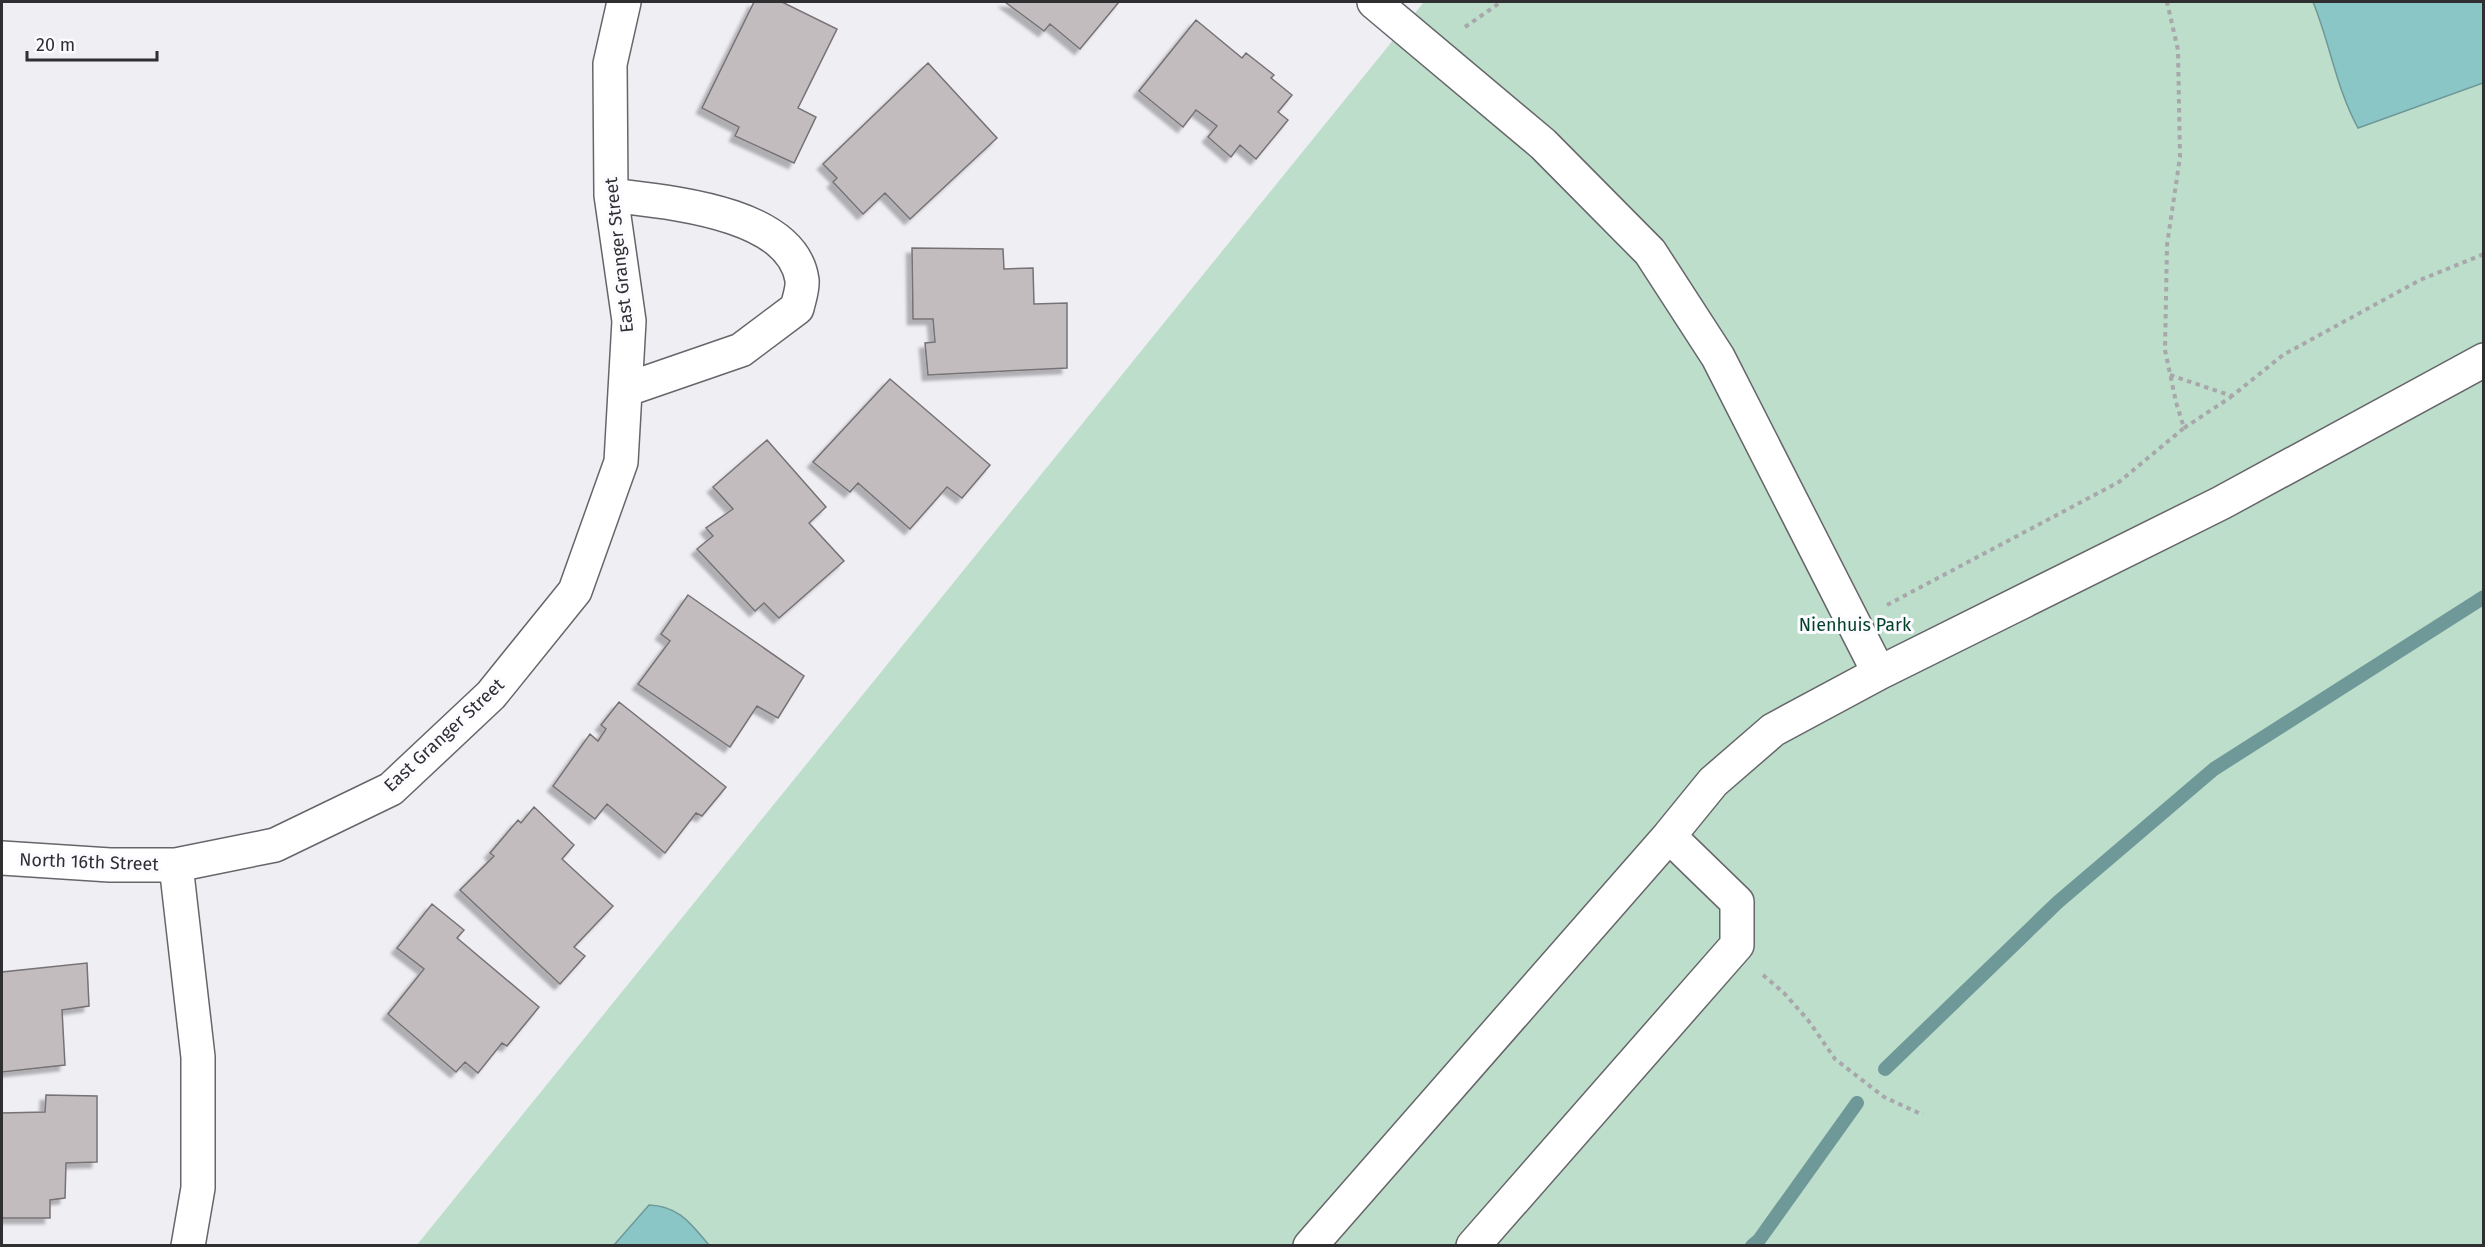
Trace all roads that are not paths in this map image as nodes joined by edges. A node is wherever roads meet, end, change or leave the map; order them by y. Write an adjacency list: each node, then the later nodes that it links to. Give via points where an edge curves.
1 (624, 2): 3 (street, East Granger Street, via 609,64)
2 (1374, 2): 6 (street, via 1544,144 1650,252 1718,357)
3 (611, 195): 5 (street, East Granger Street, via 629,321); 5 (street, via 700,207 756,227 782,243 797,263 802,282 797,308 741,350)
4 (2484, 360): 6 (street, via 2221,503)
5 (625, 390): 9 (street, East Granger Street, via 621,462 575,591 491,695 391,789 275,845)
6 (1879, 673): 7 (street, via 1773,730 1713,782)
7 (1669, 836): 11 (street); 12 (street, via 1737,902 1737,945)
8 (2, 858): 9 (street, North 16th Street)
9 (176, 865): 10 (street, via 198,1057 198,1188)
10 (188, 1245)
11 (1310, 1245)
12 (1473, 1245)

